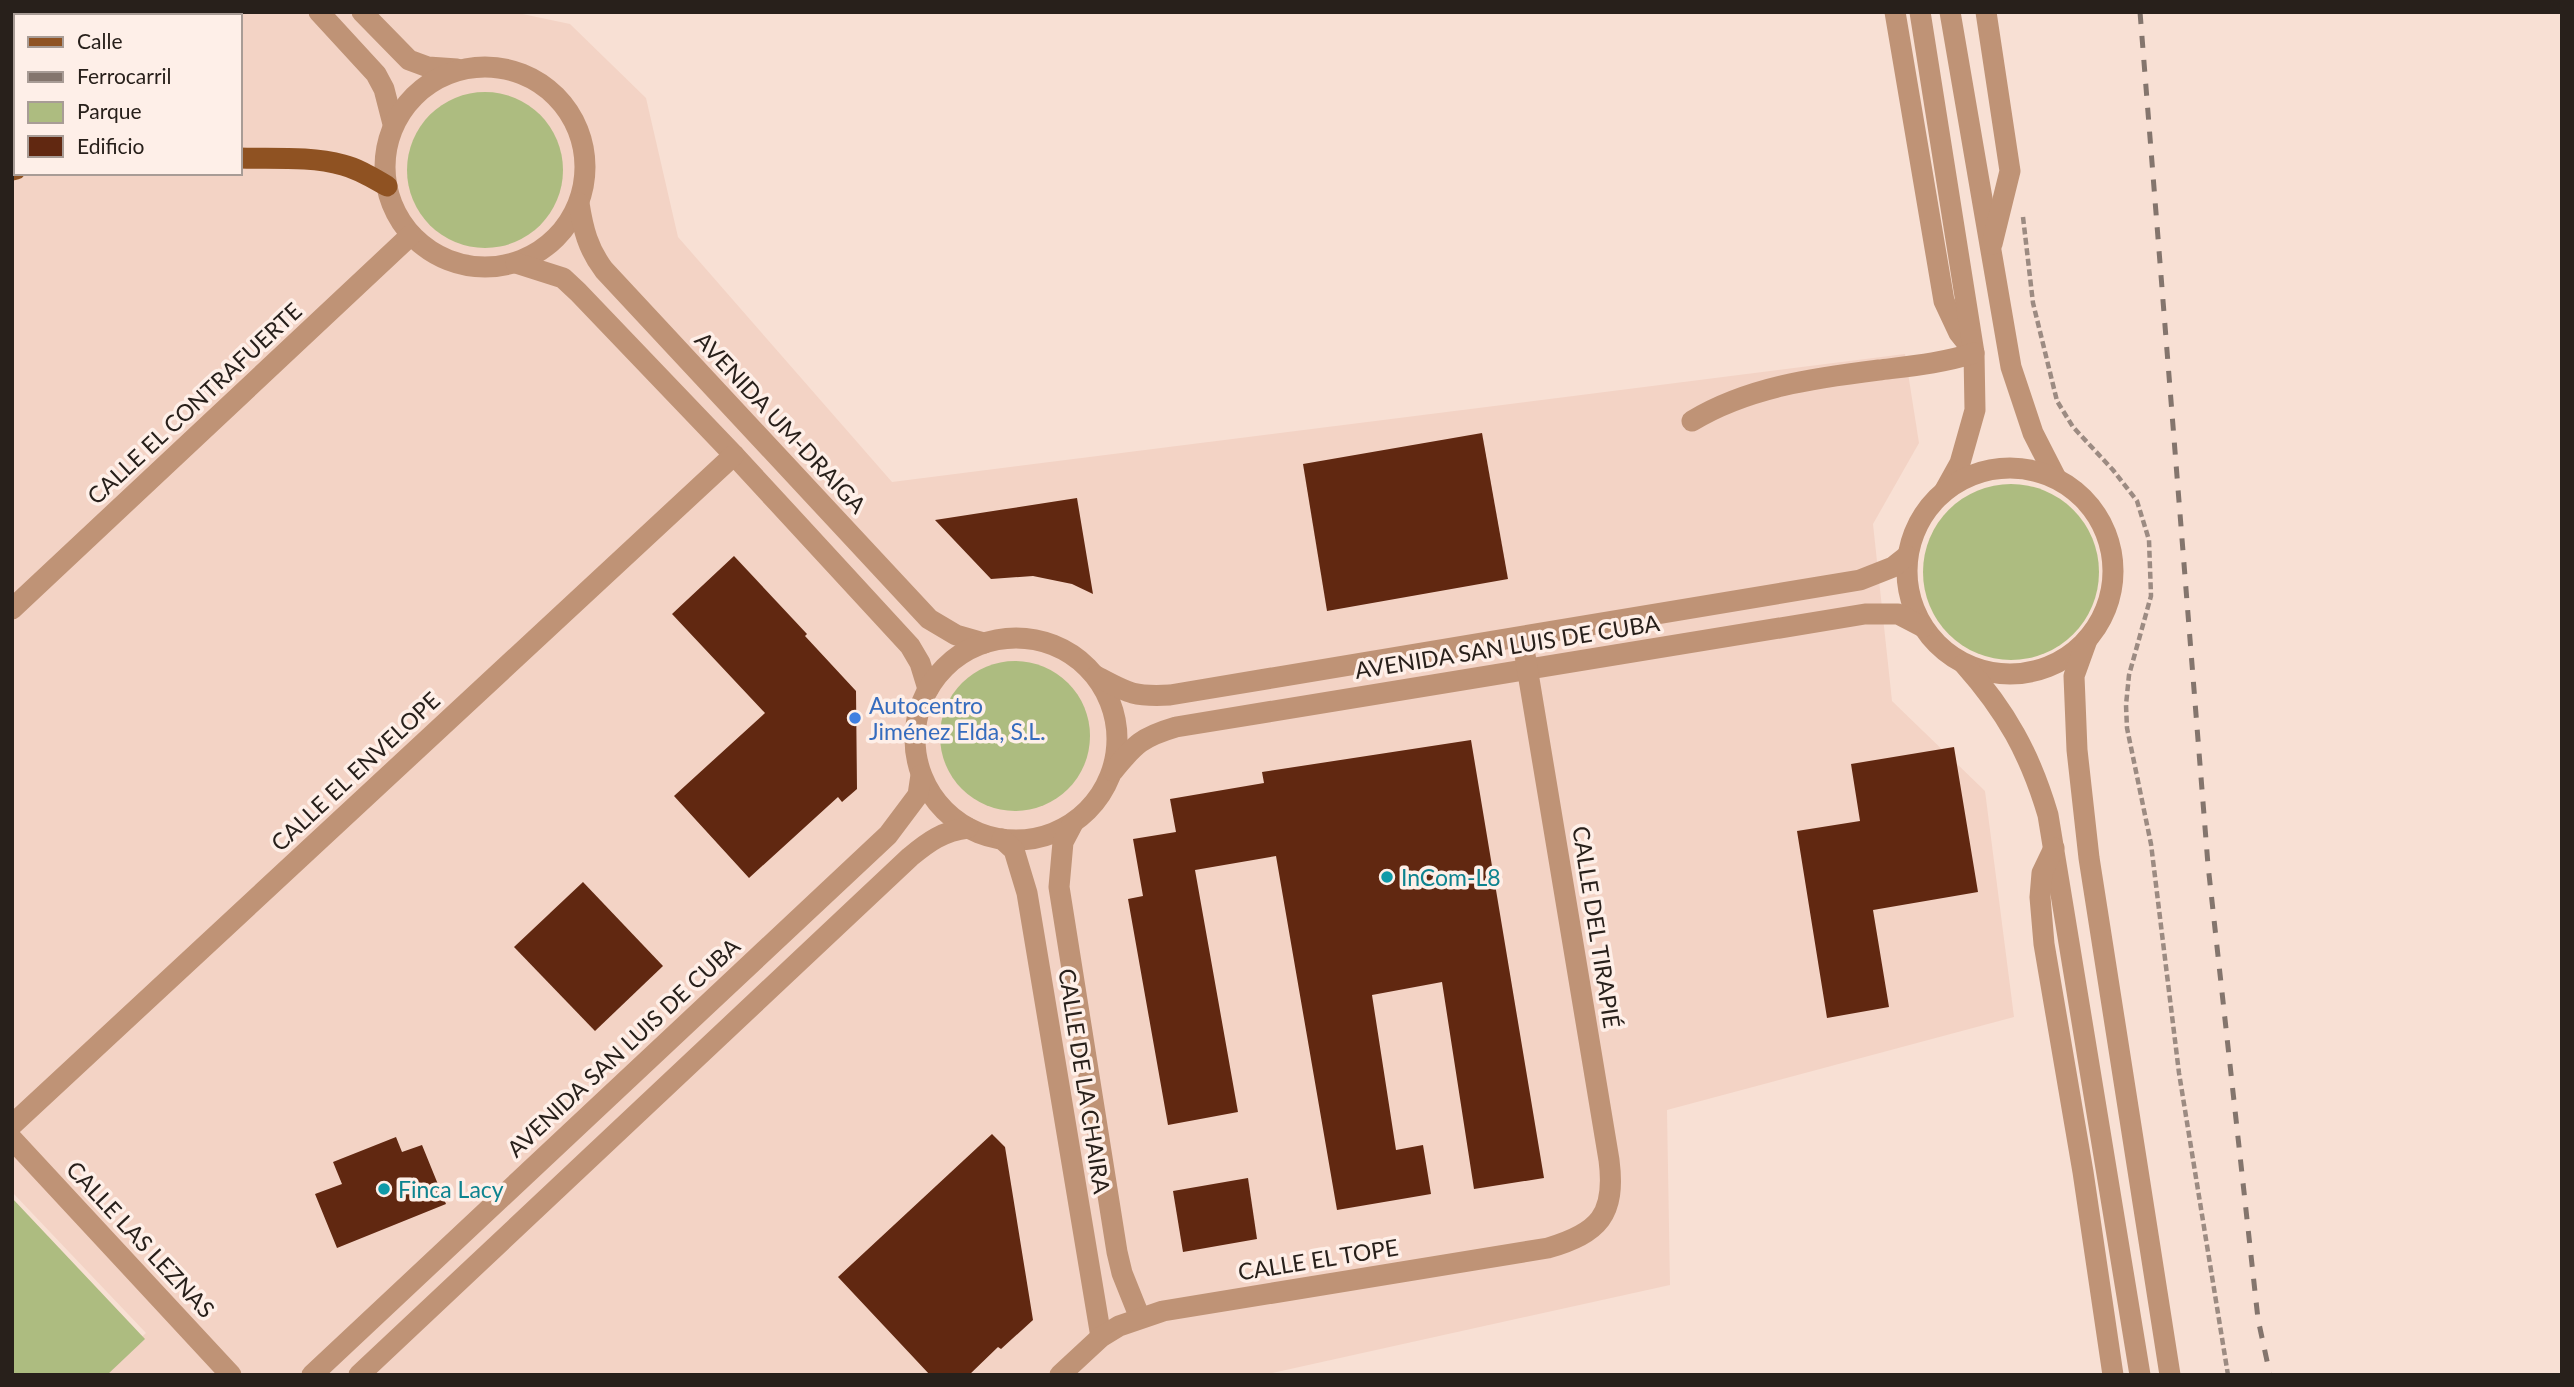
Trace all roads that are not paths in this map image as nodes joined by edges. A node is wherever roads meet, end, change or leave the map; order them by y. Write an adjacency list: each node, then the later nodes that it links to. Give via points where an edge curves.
1 (319, 12): 8 (street, via 376,74)
2 (362, 12): 7 (street, via 409,60 428,67)
3 (1895, 12): 15 (street, via 1944,301)
4 (1920, 12): 15 (street)
5 (1950, 12): 13 (street)
6 (1986, 12): 13 (street, via 2010,171)
7 (459, 69): 8 (street, via 424,87); 11 (street, via 481,66 525,74 561,99 578,127 586,159)
8 (394, 124): 10 (street, via 385,155)
9 (242, 158): 10 (main road, via 343,164)
10 (387, 186): 12 (street, via 397,217)
11 (579, 203): 14 (street, via 554,240); 25 (street, AVENIDA UM-DRAIGA, via 592,255 604,270 929,619 956,635)
12 (411, 235): 14 (street, via 433,253 459,264 488,267); 21 (street, CALLE EL CONTRAFUERTE)
13 (1990, 253): 18 (street, via 2015,380)
14 (516, 262): 17 (street, via 563,278)
15 (1974, 353): 16 (street, via 1801,381 1717,406); 19 (street, via 1975,410 1960,463)
16 (1692, 421)
17 (734, 455): 29 (street, via 910,646); 36 (street, CALLE EL ENVELOPE)
18 (2056, 478): 19 (street, via 2028,469 1999,468 1970,476); 24 (street, via 2079,493 2109,538 2112,592 2103,618)
19 (1945, 491): 20 (street, via 1914,531)
20 (1908, 556): 22 (street, via 1912,605); 23 (street, AVENIDA SAN LUIS DE CUBA, via 1860,580)
21 (12, 610)
22 (1923, 627): 26 (street); 27 (street, AVENIDA SAN LUIS DE CUBA, via 1898,614 1865,614)
23 (1522, 637): 27 (street, CALLE DEL TIRAPIÉ); 28 (street, AVENIDA SAN LUIS DE CUBA, via 1170,695 1141,696)
24 (2087, 640): 26 (street, via 2055,664 2016,675 1989,673); 47 (street, via 2074,676 2088,858)
25 (984, 643): 28 (street, via 1014,638 1045,642 1074,655); 29 (street, via 951,661)
26 (1964, 664): 35 (street, via 1989,692 2026,752)
27 (1528, 670): 30 (street, AVENIDA SAN LUIS DE CUBA, via 1176,727 1150,735 1131,748); 38 (street, CALLE DEL TIRAPIÉ, via 1609,1160 1611,1197)
28 (1097, 676): 30 (street, via 1112,705 1118,738)
29 (928, 689): 31 (street, via 917,717 915,746)
30 (1113, 771): 32 (street, via 1097,800)
31 (921, 775): 33 (street, via 948,814); 42 (street, AVENIDA SAN LUIS DE CUBA, via 918,795 888,835)
32 (1073, 823): 34 (street, via 1039,838); 39 (street, CALLE DE LA CHAIRA, via 1063,842 1059,887 1117,1252)
33 (968, 828): 34 (street); 43 (street, via 949,831 910,858)
34 (1002, 839): 40 (street, CALLE DE LA CHAIRA, via 1014,850 1027,893)
35 (2054, 848): 45 (street, via 2042,873 2044,944); 46 (street)
36 (12, 1125)
37 (12, 1139): 41 (street, CALLE LAS LEZNAS)
38 (1597, 1223): 39 (street, CALLE EL TOPE, via 1576,1239 1548,1248)
39 (1140, 1318): 40 (street, CALLE EL TOPE)
40 (1101, 1337): 44 (street, CALLE EL TOPE)
41 (231, 1375)
42 (312, 1375)
43 (359, 1375)
44 (1060, 1375)
45 (2113, 1375)
46 (2140, 1375)
47 (2170, 1375)

